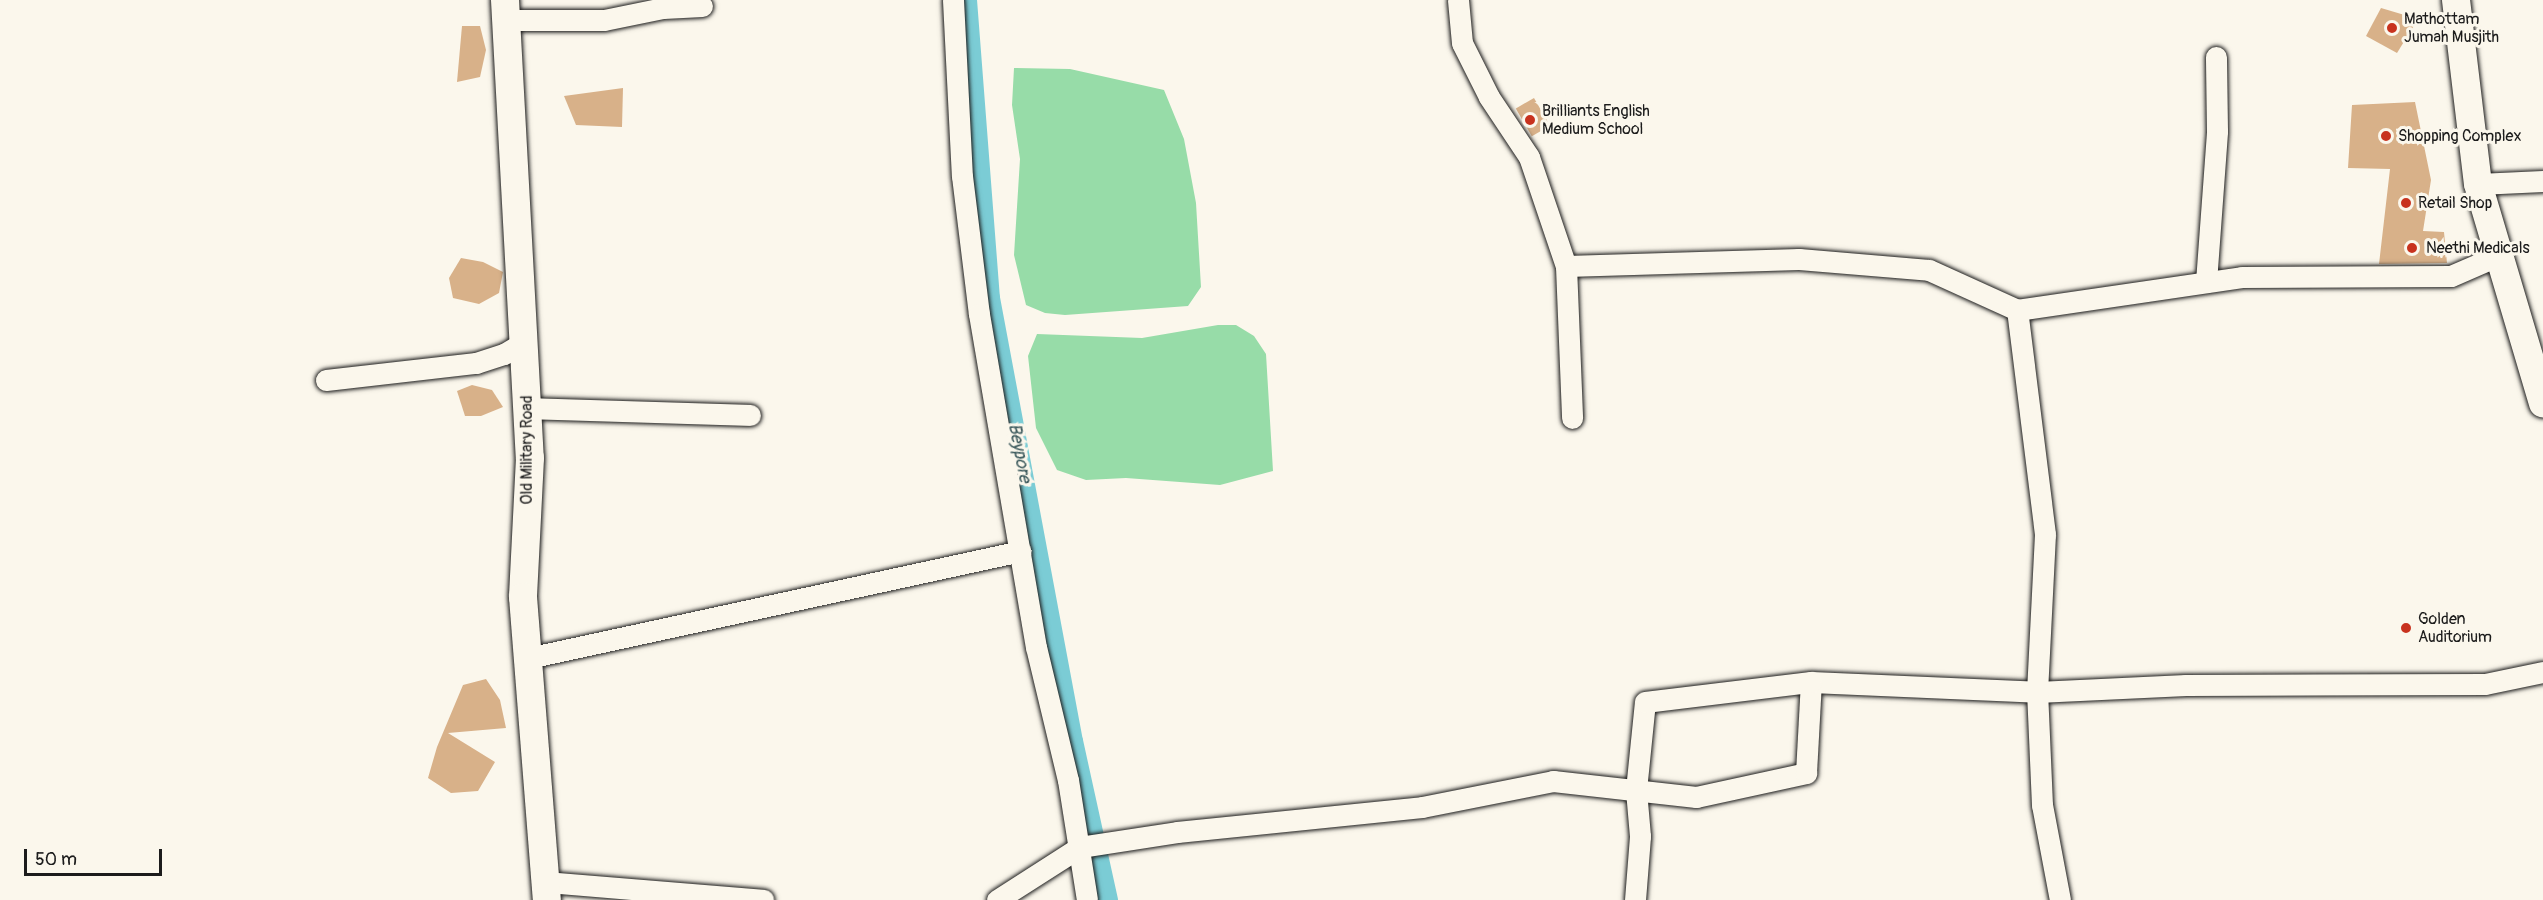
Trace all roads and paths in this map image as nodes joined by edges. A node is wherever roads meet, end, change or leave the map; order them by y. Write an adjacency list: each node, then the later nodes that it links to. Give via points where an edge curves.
1 (953, 0): 19 (street, via 962,176 978,303)
2 (1458, 0): 10 (street, via 1462,43 1489,97 1529,157)
3 (2456, 0): 8 (main road)
4 (702, 6): 5 (street, via 663,8 604,20)
5 (506, 10): 13 (main road, Old Military Road)
6 (2216, 57): 11 (street, via 2217,131)
7 (2543, 181): 8 (street)
8 (2478, 184): 9 (main road)
9 (2497, 256): 11 (street, via 2451,276 2242,277); 15 (main road)
10 (1566, 266): 12 (street, via 1799,259 1929,270); 18 (street)
11 (2206, 282): 12 (street)
12 (2017, 309): 23 (street, via 2045,534)
13 (524, 342): 14 (street, via 476,363); 16 (main road, Old Military Road)
14 (326, 380)
15 (2543, 404)
16 (527, 408): 17 (street); 20 (main road, Old Military Road, via 530,458 523,597)
17 (750, 415)
18 (1572, 418)
19 (1022, 551): 20 (street); 25 (street, via 1036,647)
20 (528, 658): 26 (main road, Old Military Road)
21 (2543, 672): 23 (street, via 2485,684 2186,685)
22 (1811, 682): 23 (street); 24 (street, via 1645,702); 24 (street, via 1806,773 1696,797)
23 (2037, 692): 31 (street, via 2042,805)
24 (1636, 790): 25 (street, via 1553,781 1422,807 1177,832); 30 (street, via 1640,836)
25 (1080, 847): 28 (street); 29 (street)
26 (547, 891): 27 (street)
27 (763, 900)
28 (997, 900)
29 (1087, 900)
30 (1635, 900)
31 (2058, 900)

